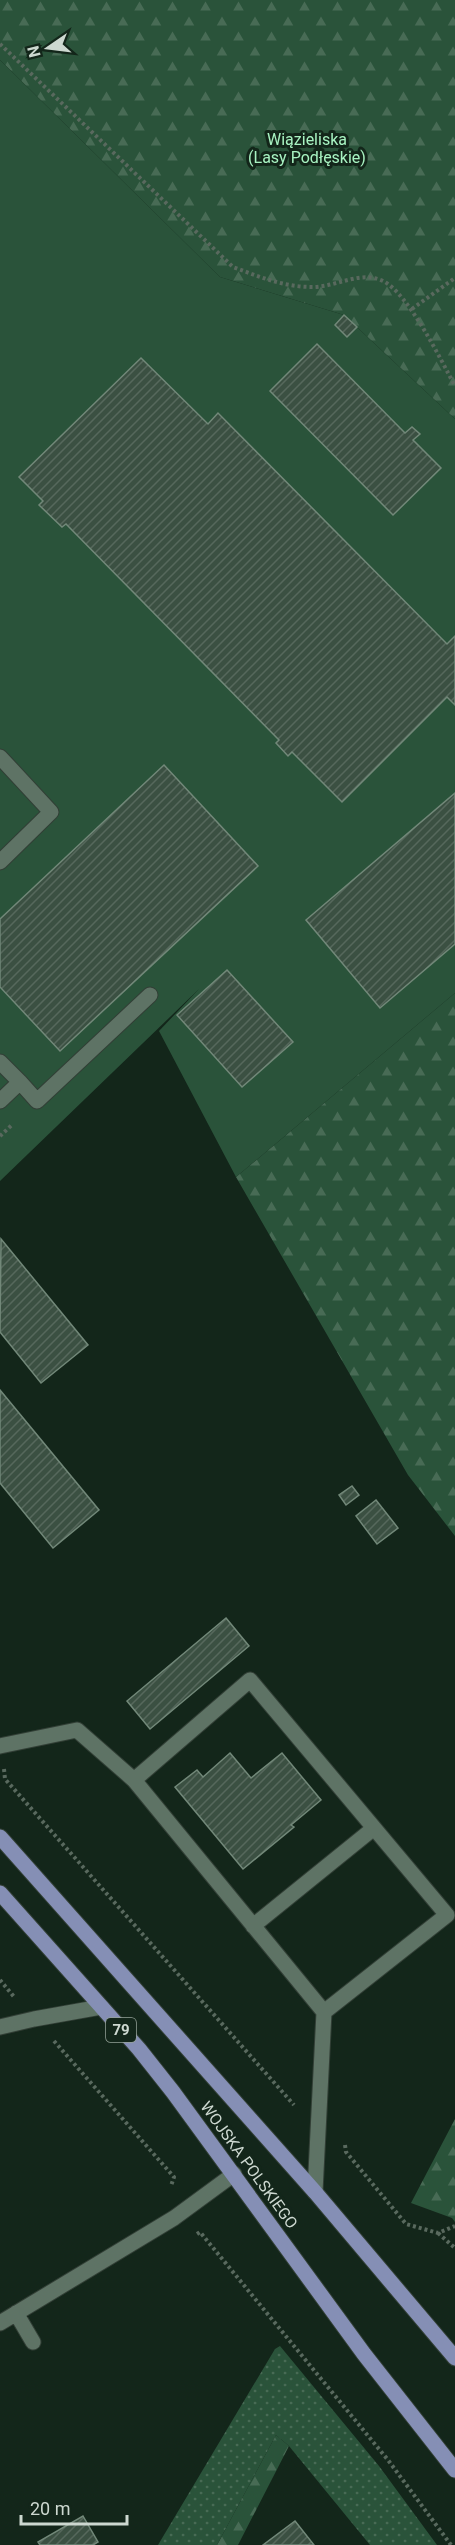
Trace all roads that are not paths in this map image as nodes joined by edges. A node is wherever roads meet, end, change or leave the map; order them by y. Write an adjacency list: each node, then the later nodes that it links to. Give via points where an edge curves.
1 (0, 757): 2 (street, via 51,812)
2 (0, 862)
3 (150, 995): 5 (street, via 37,1101)
4 (0, 1062): 5 (street)
5 (20, 1082): 6 (street)
6 (0, 1101)
7 (1, 1753): 8 (street, via 77,1730)
8 (134, 1780): 9 (street, via 250,1680); 12 (street)
9 (374, 1828): 12 (street); 14 (street, via 447,1915)
10 (0, 1837): 17 (main road, WOJSKA POLSKIEGO / 79)
11 (0, 1893): 13 (main road, WOJSKA POLSKIEGO / 79)
12 (253, 1926): 14 (street)
13 (101, 2007): 15 (street); 16 (main road, WOJSKA POLSKIEGO / 79, via 173,2092)
14 (324, 2012): 17 (street)
15 (0, 2027)
16 (234, 2174): 18 (street, via 174,2218); 22 (main road, WOJSKA POLSKIEGO / 79, via 350,2335)
17 (315, 2192): 21 (main road, WOJSKA POLSKIEGO / 79)
18 (16, 2313): 19 (street); 20 (street)
19 (0, 2323)
20 (33, 2342)
21 (455, 2358)
22 (455, 2470)

